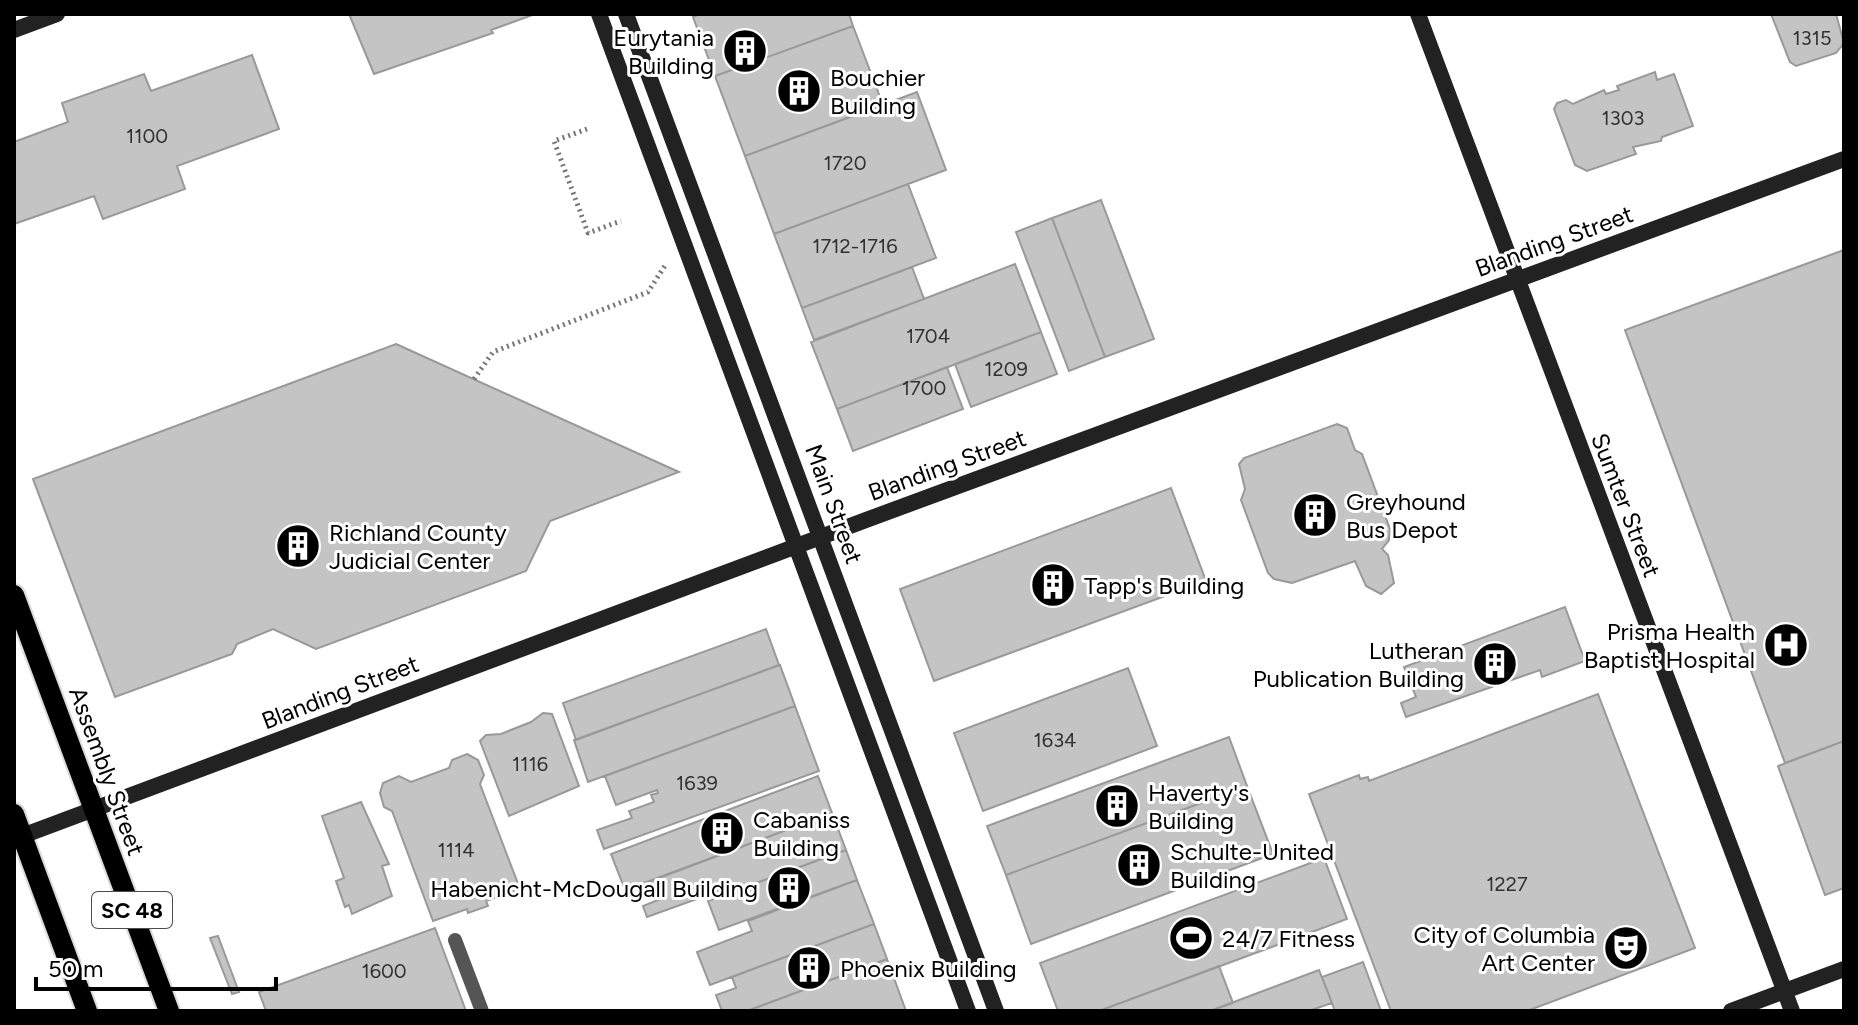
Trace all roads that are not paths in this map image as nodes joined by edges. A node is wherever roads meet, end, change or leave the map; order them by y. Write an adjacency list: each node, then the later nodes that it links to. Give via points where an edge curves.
1 (57, 14): 5 (street)
2 (599, 14): 9 (street, Main Street)
3 (626, 14): 8 (street, Main Street)
4 (1418, 14): 7 (street, Sumter Street)
5 (14, 30)
6 (1844, 159): 7 (street, Blanding Street)
7 (1516, 280): 8 (street, Blanding Street); 16 (street, Sumter Street)
8 (821, 537): 9 (street, Blanding Street); 21 (street, Main Street)
9 (796, 546): 11 (street, Blanding Street); 20 (street, Main Street)
10 (14, 595): 11 (main road, Assembly Street / SC 48)
11 (94, 810): 13 (street, Blanding Street); 18 (main road, Assembly Street / SC 48)
12 (14, 814): 13 (main road, SC 48)
13 (22, 836): 17 (main road, SC 48)
14 (455, 940): 19 (lane)
15 (1844, 969): 16 (street)
16 (1785, 991): 22 (street); 23 (street, Sumter Street)
17 (87, 1011)
18 (169, 1011)
19 (482, 1011)
20 (968, 1011)
21 (996, 1011)
22 (1731, 1011)
23 (1792, 1011)

